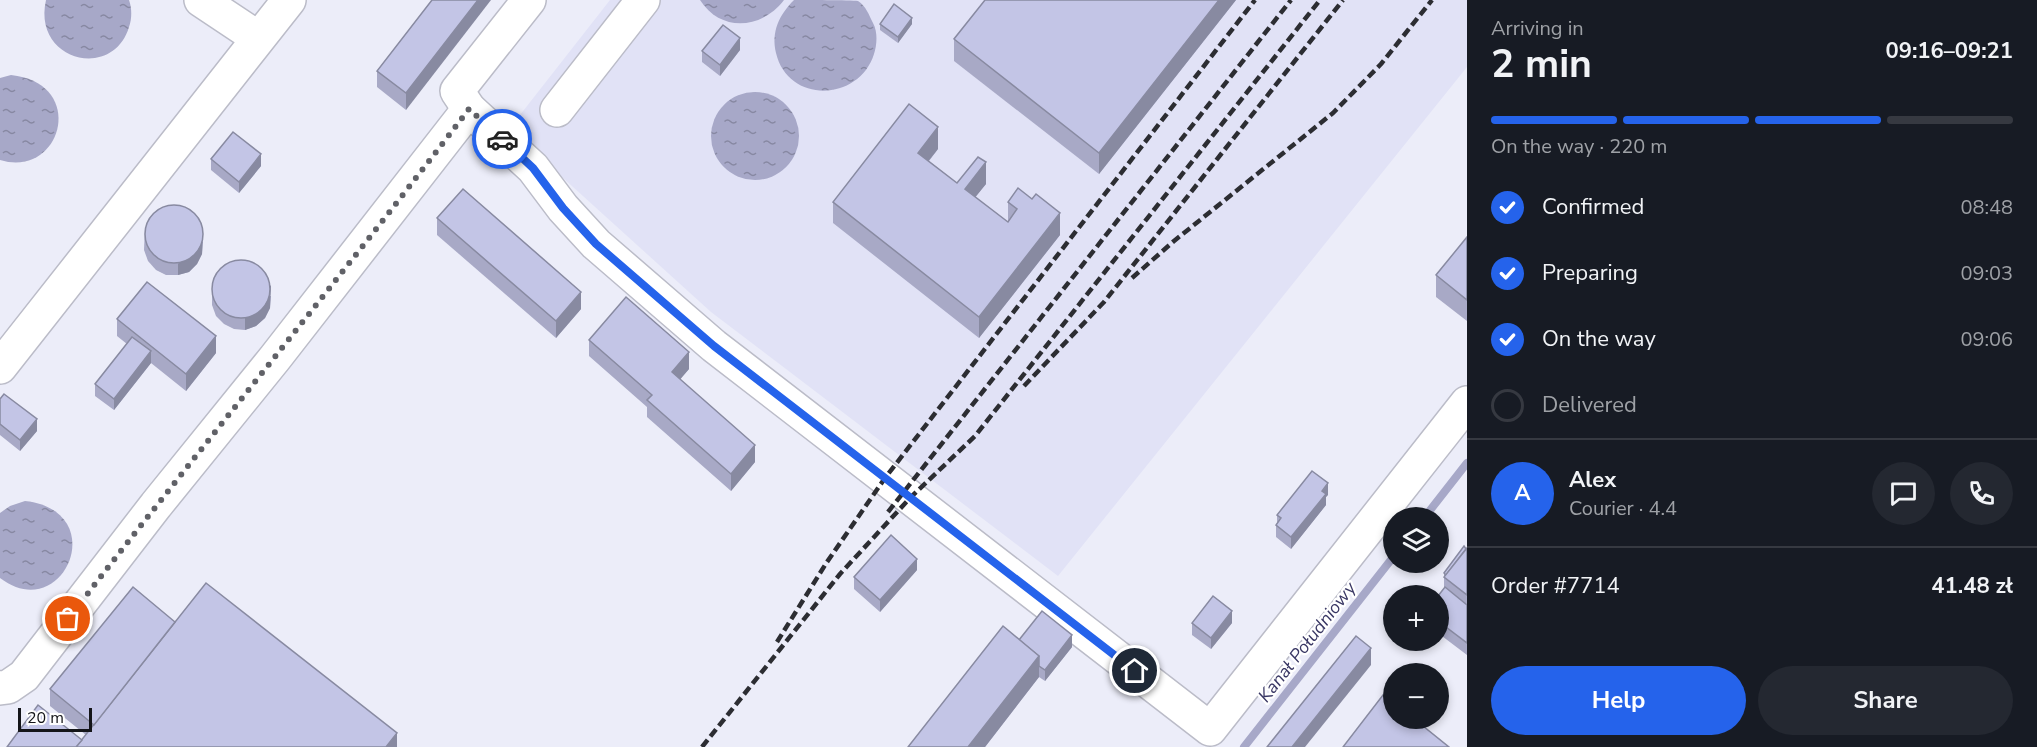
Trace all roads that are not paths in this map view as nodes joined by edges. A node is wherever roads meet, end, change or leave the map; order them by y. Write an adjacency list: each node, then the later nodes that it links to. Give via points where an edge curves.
1 (201, 0): 5 (lane)
2 (289, 0): 5 (lane)
3 (529, 0): 6 (lane, via 457,91)
4 (643, 0): 7 (lane)
5 (258, 38): 8 (lane)
6 (469, 109): 9 (lane, via 533,168 596,244 714,346 1210,729); 10 (lane, via 24,676)
7 (557, 111)
8 (0, 368)
9 (1467, 402)
10 (0, 688)

